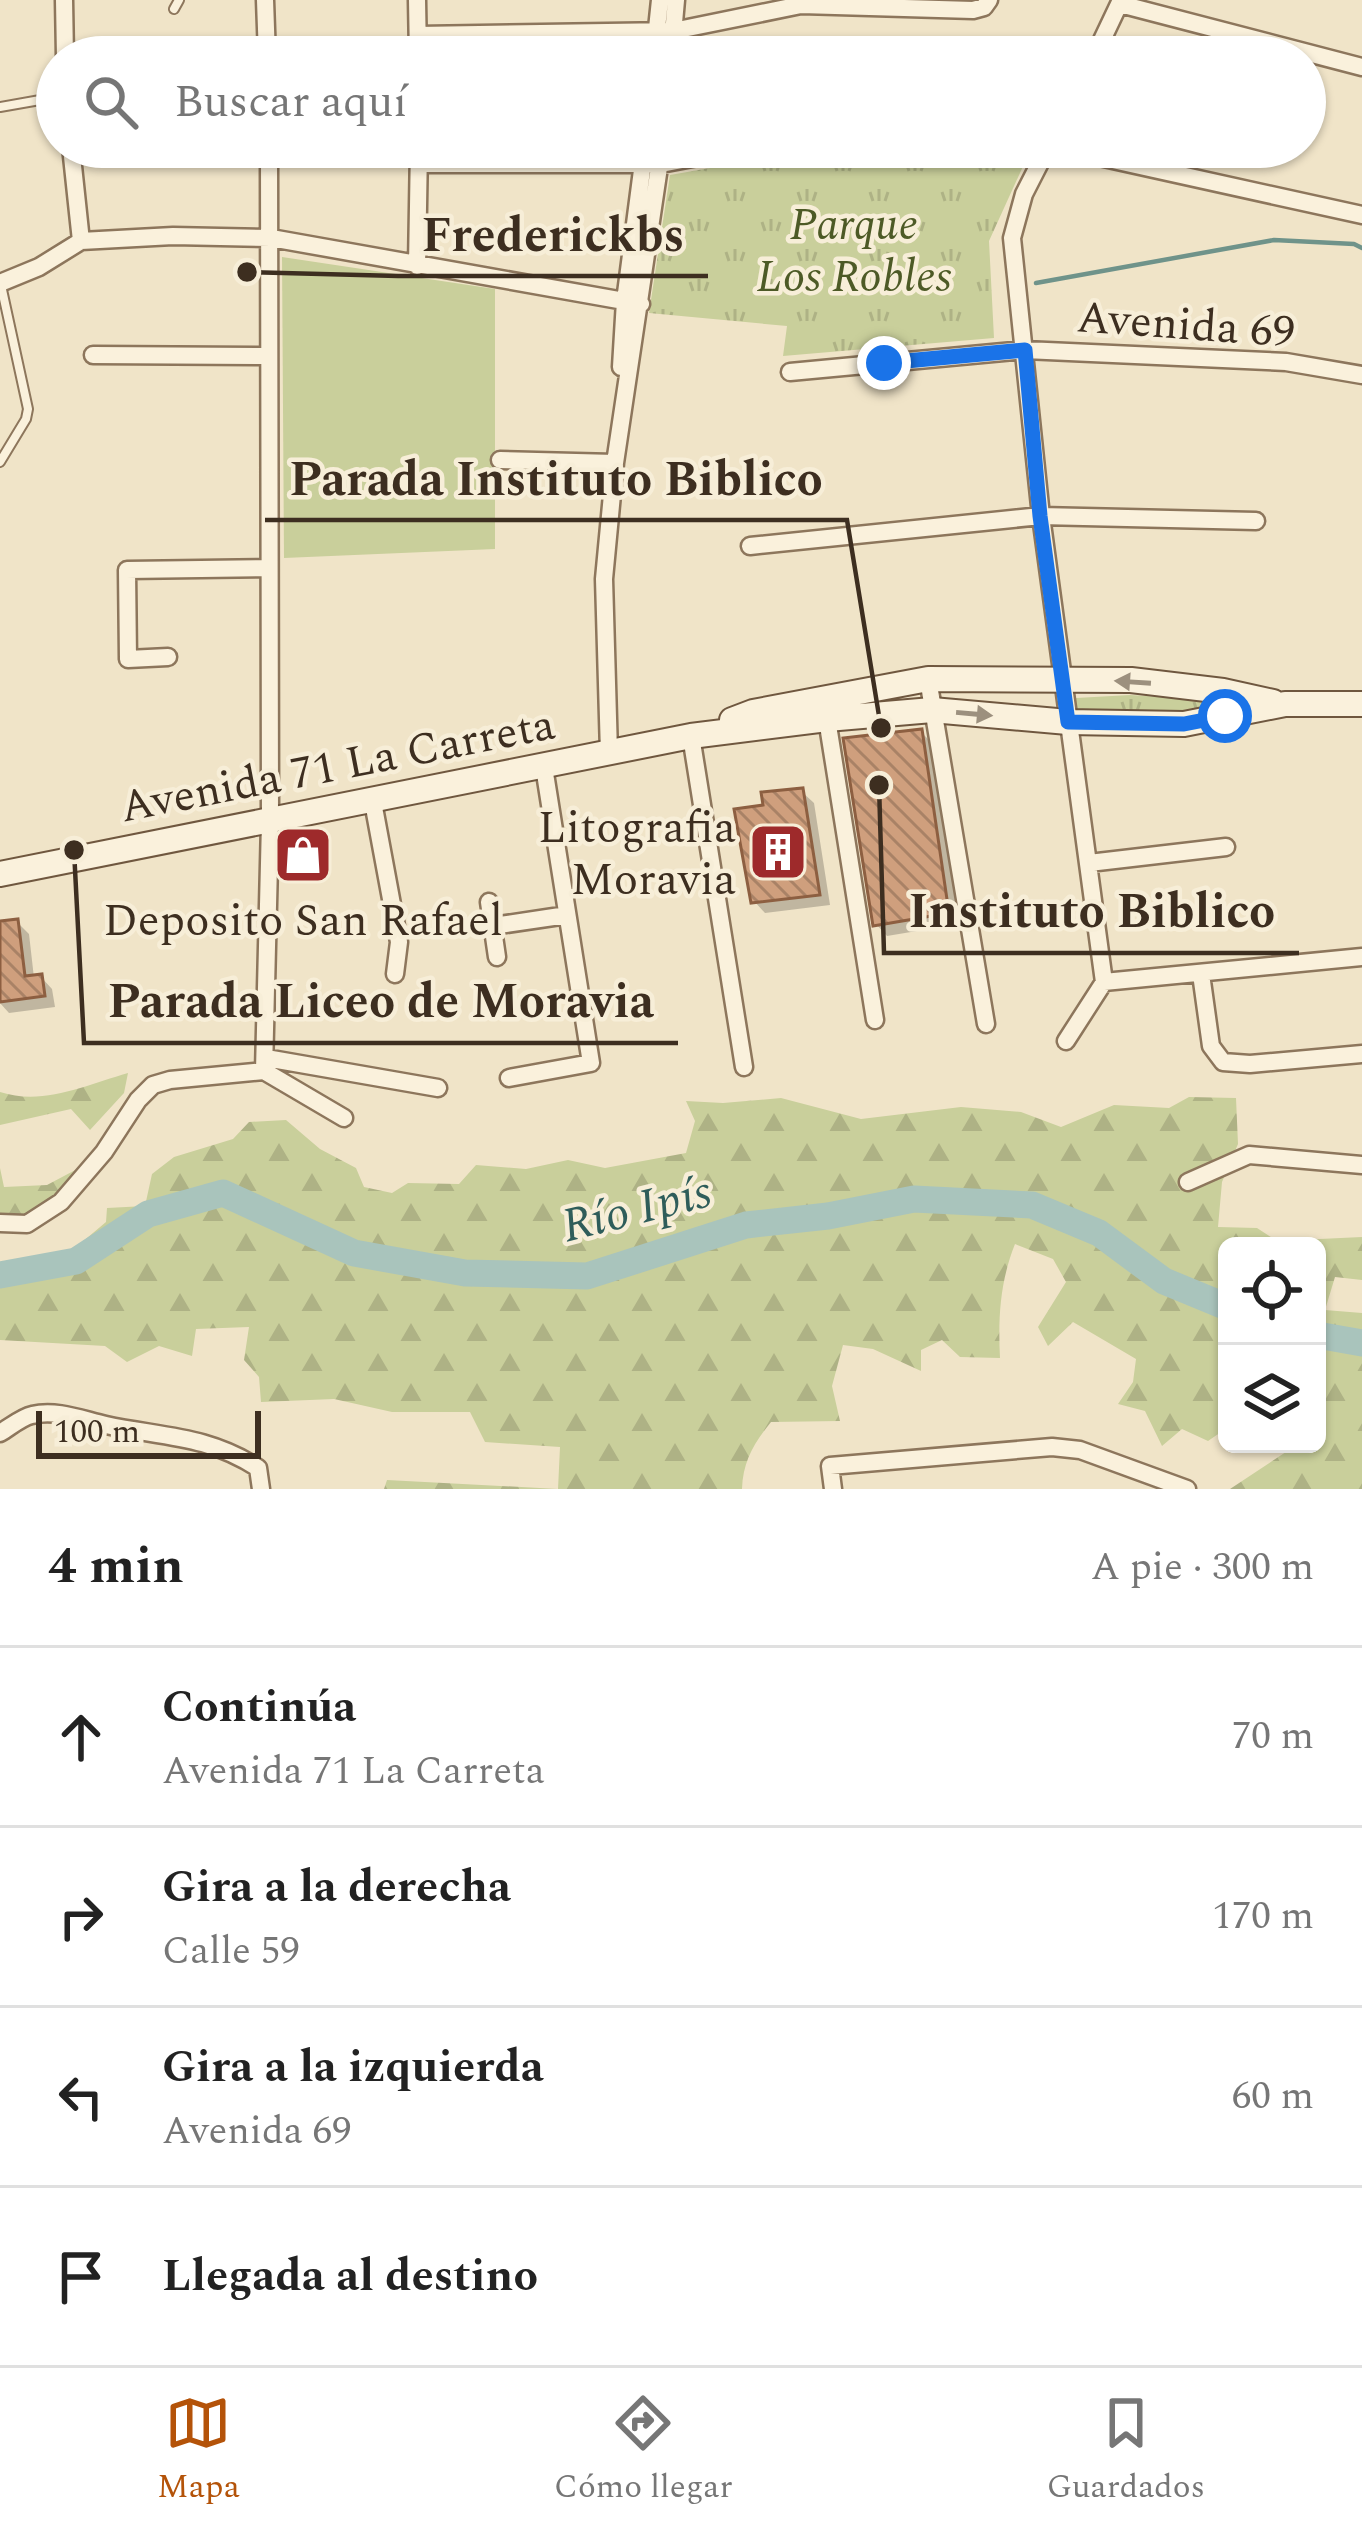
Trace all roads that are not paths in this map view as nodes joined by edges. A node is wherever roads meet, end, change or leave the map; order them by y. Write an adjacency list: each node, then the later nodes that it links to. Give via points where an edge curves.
1 (64, 0): 11 (street)
2 (266, 0): 12 (street)
3 (417, 0): 10 (street)
4 (659, 0): 9 (street)
5 (676, 0): 9 (street)
6 (989, 0): 8 (street, via 973,10)
7 (1121, 2): 15 (street); 16 (street)
8 (801, 3): 9 (street)
9 (664, 31): 10 (street); 13 (street); 14 (street)
10 (418, 35)
11 (65, 36)
12 (267, 36)
13 (662, 36)
14 (665, 36)
15 (1104, 36)
16 (1247, 36)
17 (1326, 57): 18 (street)
18 (1362, 67)
19 (36, 101): 20 (lane)
20 (0, 106)
21 (73, 168): 29 (street)
22 (269, 168): 28 (street)
23 (419, 168): 30 (street)
24 (651, 168): 32 (street)
25 (1039, 168): 33 (street, via 1012,238)
26 (1147, 168): 27 (street)
27 (1362, 215)
28 (271, 238): 29 (street); 30 (street); 35 (street)
29 (81, 241): 31 (street)
30 (417, 266): 32 (street)
31 (0, 283): 39 (lane, via 28,409)
32 (633, 302): 40 (street)
33 (1025, 350): 36 (street, Avenida 69); 37 (street, Avenida 69, via 1286,362); 41 (street)
34 (93, 355): 35 (street)
35 (267, 356): 44 (street)
36 (790, 372)
37 (1362, 375)
38 (500, 460): 40 (street)
39 (0, 461)
40 (615, 463): 54 (street, via 604,579)
41 (1040, 516): 42 (street); 43 (street); 47 (street)
42 (1256, 521)
43 (750, 546)
44 (268, 568): 45 (street, via 127,570 128,659); 57 (street)
45 (168, 657)
46 (928, 679): 47 (street, Avenida 71 La Carreta); 50 (street); 53 (street, Avenida 71 La Carreta, via 753,712)
47 (1063, 680): 48 (street, Avenida 71 La Carreta, one-way to 47, via 1130,680); 52 (street)
48 (1285, 704): 49 (street, Avenida 71 La Carreta); 52 (street, Avenida 71 La Carreta, via 1184,724)
49 (1362, 704)
50 (932, 710): 51 (street, Avenida 71 La Carreta); 52 (street, Avenida 71 La Carreta, one-way to 52); 70 (street)
51 (827, 719): 53 (street, Avenida 71 La Carreta); 69 (street)
52 (1068, 722): 59 (street)
53 (691, 736): 54 (street, Avenida 71 La Carreta); 74 (street)
54 (609, 752): 55 (street, Avenida 71 La Carreta)
55 (544, 767): 56 (street, Avenida 71 La Carreta); 62 (street)
56 (373, 802): 57 (street, Avenida 71 La Carreta); 66 (street, via 399,942)
57 (270, 822): 60 (street, Avenida 71 La Carreta); 73 (street)
58 (1226, 847): 59 (street)
59 (1089, 863): 68 (street)
60 (0, 874)
61 (489, 902): 63 (street)
62 (567, 915): 63 (street); 75 (street, via 591,1064)
63 (493, 926): 64 (street)
64 (497, 957)
65 (1362, 957): 67 (street)
66 (395, 974)
67 (1202, 974): 68 (street); 72 (street, via 1217,1058 1232,1065)
68 (1104, 982): 71 (street)
69 (875, 1020)
70 (986, 1024)
71 (1066, 1041)
72 (1362, 1054)
73 (265, 1064): 76 (street); 77 (street); 80 (street, via 153,1085 61,1202 27,1224)
74 (744, 1067)
75 (509, 1078)
76 (438, 1088)
77 (344, 1118)
78 (1362, 1165): 79 (street, via 1249,1155)
79 (1188, 1182)
80 (0, 1222)
81 (0, 1433): 82 (street, via 30,1414 63,1414 187,1436 258,1468)
82 (261, 1489)
83 (833, 1489): 84 (street, via 830,1466 1052,1447)
84 (1187, 1489)

